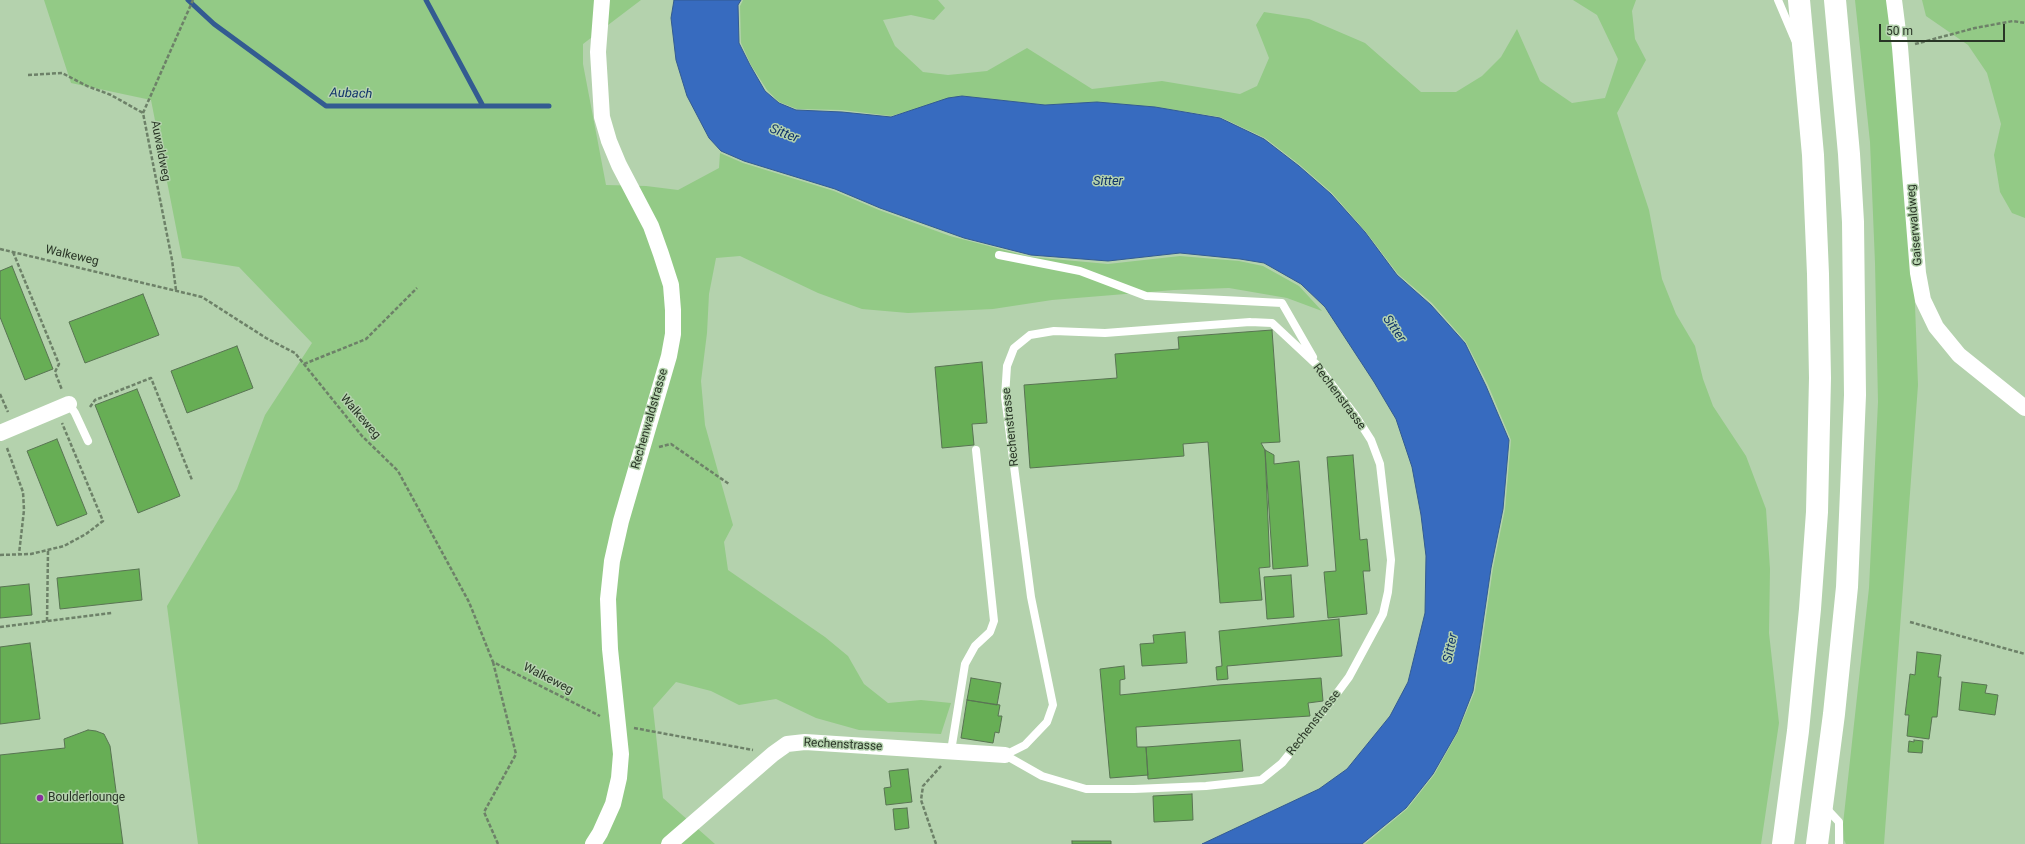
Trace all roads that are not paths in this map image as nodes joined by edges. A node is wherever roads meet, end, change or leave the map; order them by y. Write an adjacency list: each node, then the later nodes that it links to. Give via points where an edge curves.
1 (602, 0): 17 (street, Rechenwaldstrasse, via 598,52 602,117 619,165 662,254 671,285 673,334 612,561 608,599 610,649 621,754 613,804)
2 (1778, 0): 6 (lane)
3 (1799, 0): 6 (highway)
4 (1835, 0): 16 (highway, via 1853,222 1856,395 1847,587)
5 (1894, 0): 10 (street, Gaiserwaldweg, via 1922,300 1936,327 1960,355)
6 (1805, 65): 19 (highway, via 1813,155 1818,274 1820,378 1817,512 1798,731)
7 (999, 255): 8 (lane, via 1080,271 1146,296 1282,303)
8 (1317, 365): 15 (lane, Rechenstrasse, via 1371,440 1380,464 1391,560 1383,614 1349,677 1305,735 1282,763 1261,780 1206,786 1134,790 1086,789 1042,776); 15 (lane, Rechenstrasse, via 1272,323 1250,322 1105,333 1054,331 1030,335 1014,348 1007,366 1005,398 1031,597 1053,705 1047,722 1025,745)
9 (69, 404): 11 (street); 12 (lane)
10 (2025, 408)
11 (2, 438)
12 (88, 441)
13 (976, 450): 14 (lane, via 994,621 990,632 976,646 965,664)
14 (951, 751): 15 (street, Rechenstrasse); 18 (street, Rechenstrasse, via 805,742 787,744)
15 (1004, 755)
16 (1823, 804): 20 (highway); 21 (lane, via 1839,822)
17 (593, 844)
18 (669, 844)
19 (1783, 844)
20 (1817, 844)
21 (1839, 844)

